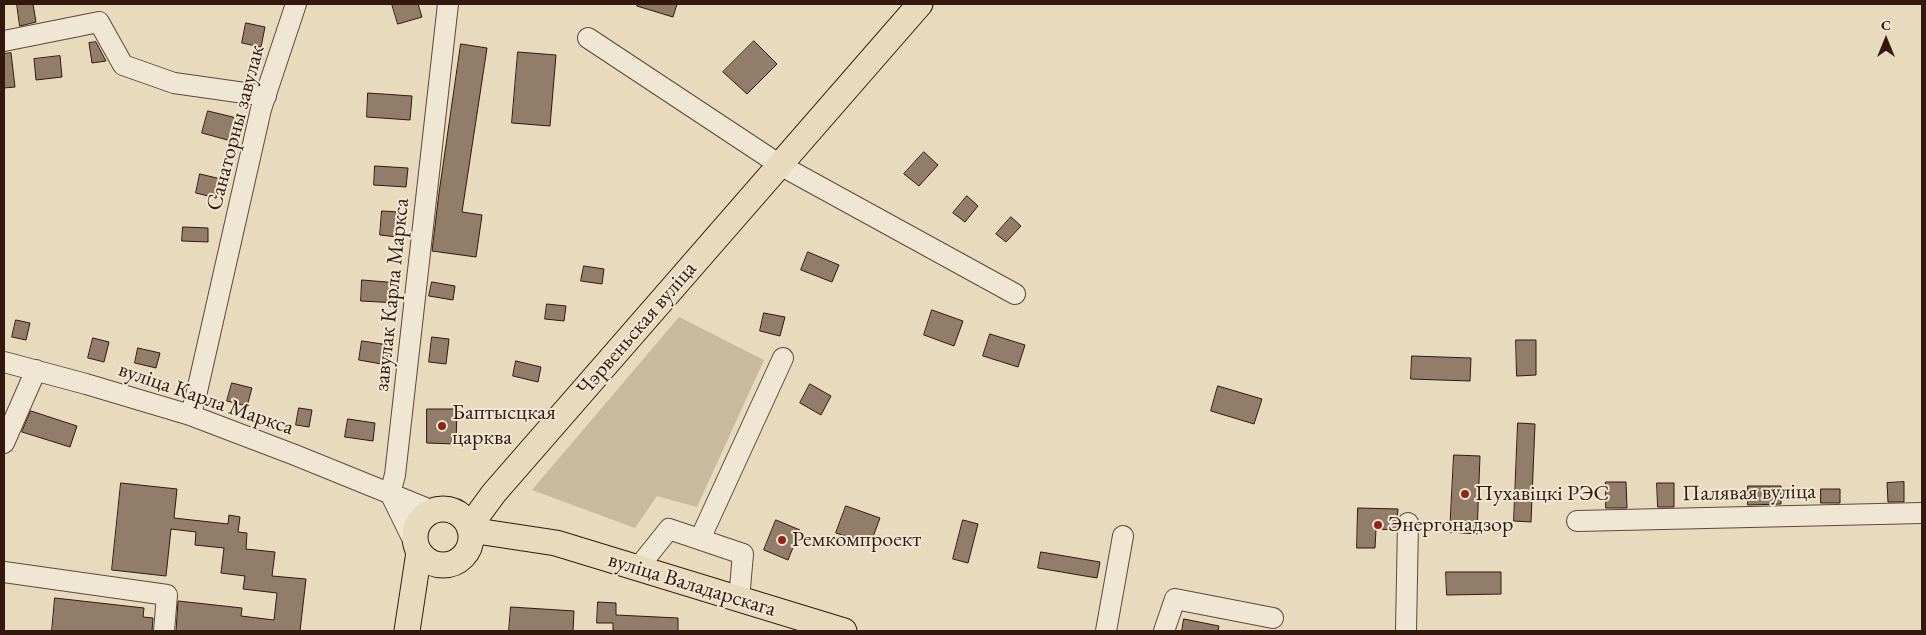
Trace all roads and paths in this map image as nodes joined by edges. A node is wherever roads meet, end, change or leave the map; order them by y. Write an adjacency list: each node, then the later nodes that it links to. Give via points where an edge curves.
1 (296, 4): 6 (street, Санаторны завулак)
2 (920, 4): 7 (main road, Чэрвеньская вуліца)
3 (448, 5): 14 (street, завулак Карла Маркса, via 396,475)
4 (588, 38): 7 (street)
5 (4, 41): 6 (street, via 99,22 123,65 174,83)
6 (266, 96): 12 (street, Санаторны завулак)
7 (780, 165): 8 (street); 18 (main road, Чэрвеньская вуліца, via 494,493)
8 (1015, 294)
9 (783, 358): 20 (street)
10 (4, 362): 11 (street, вуліца Карла Маркса)
11 (36, 370): 12 (street, вуліца Карла Маркса); 13 (street)
12 (190, 416): 14 (street, вуліца Карла Маркса)
13 (4, 443)
14 (390, 493): 18 (street, вуліца Карла Маркса); 21 (street)
15 (1922, 512): 16 (street, Палявая вуліца)
16 (1577, 521)
17 (1408, 523): 32 (street)
18 (459, 526): 21 (main road, via 427,514 418,525 415,539); 22 (main road, via 458,561); 23 (main road, вуліца Валадарскага, via 496,543 540,540)
19 (1123, 536): 30 (street)
20 (700, 539): 23 (street, via 669,528); 25 (street, via 743,554)
21 (418, 549): 22 (main road, via 431,563); 27 (main road)
22 (446, 565): 27 (main road, via 423,587)
23 (637, 569): 25 (main road, вуліца Валадарскага)
24 (4, 572): 28 (street, via 167,595)
25 (739, 600): 29 (main road, вуліца Валадарскага)
26 (1273, 618): 31 (street, via 1175,600)
27 (408, 621)
28 (164, 631)
29 (844, 631)
30 (1106, 631)
31 (1164, 631)
32 (1406, 631)

